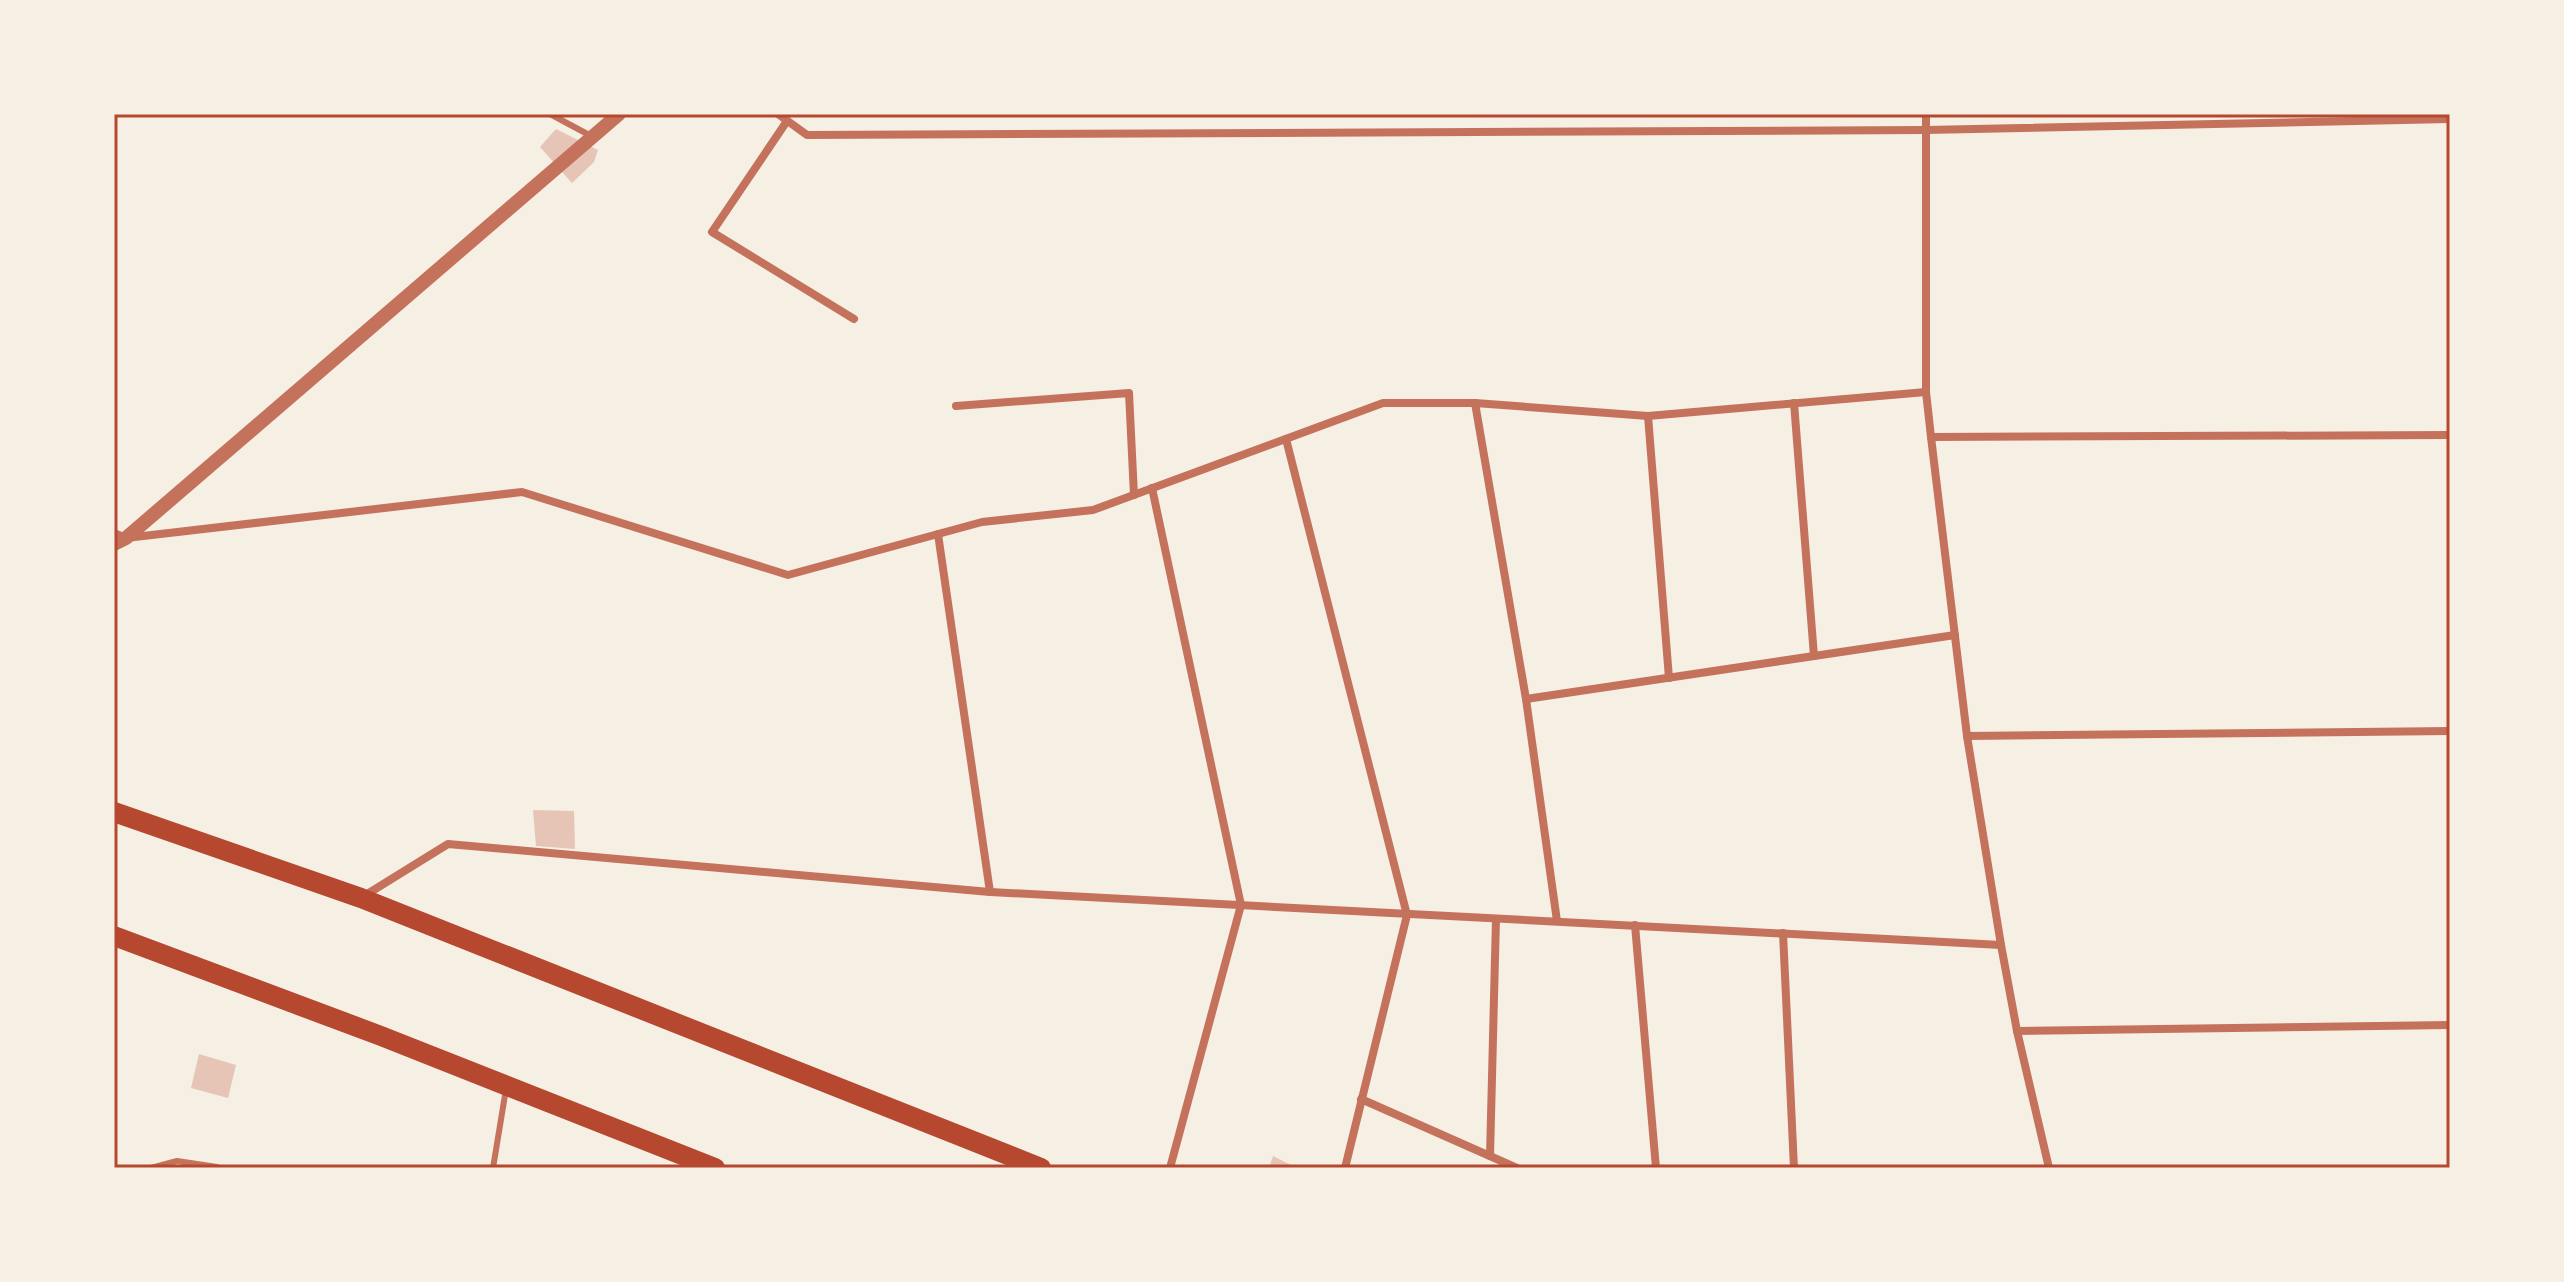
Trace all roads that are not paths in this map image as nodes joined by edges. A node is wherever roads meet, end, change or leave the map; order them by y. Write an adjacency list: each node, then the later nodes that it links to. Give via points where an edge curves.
1 (550, 114): 8 (lane)
2 (619, 114): 8 (street)
3 (778, 114): 6 (street)
4 (1926, 114): 7 (street)
5 (2450, 119): 7 (street)
6 (787, 121): 7 (street, via 807,135); 9 (street, via 712,232)
7 (1926, 130): 10 (street)
8 (593, 137): 21 (street)
9 (854, 319)
10 (1926, 392): 12 (street); 16 (street)
11 (1475, 403): 14 (street); 17 (street, via 1383,403); 25 (street)
12 (1794, 403): 14 (street); 23 (street)
13 (956, 406): 19 (street, via 1129,393)
14 (1648, 416): 24 (street)
15 (2450, 435): 16 (street)
16 (1931, 437): 22 (street)
17 (1286, 439): 18 (street); 32 (street)
18 (1152, 488): 19 (street); 31 (street)
19 (1134, 495): 20 (street, via 1093,510 982,522)
20 (938, 534): 21 (street, via 788,575 522,492); 29 (street)
21 (118, 539)
22 (1955, 635): 23 (street); 27 (street)
23 (1814, 656): 24 (street)
24 (1669, 678): 25 (street)
25 (1526, 699): 34 (street)
26 (2450, 731): 27 (street)
27 (1967, 736): 38 (street)
28 (114, 812): 30 (main road)
29 (990, 892): 30 (street, via 448,844); 31 (street)
30 (361, 898): 48 (main road)
31 (1241, 905): 32 (street); 49 (street)
32 (1407, 915): 33 (street); 42 (street)
33 (1496, 919): 34 (street); 43 (street)
34 (1557, 921): 35 (street)
35 (1635, 925): 36 (street); 52 (street)
36 (1783, 933): 38 (street); 53 (street)
37 (114, 936): 41 (main road)
38 (2001, 945): 40 (street)
39 (2450, 1025): 40 (street)
40 (2017, 1031): 54 (street)
41 (506, 1085): 46 (lane); 47 (main road)
42 (1361, 1099): 43 (street); 50 (street)
43 (1490, 1156): 51 (street)
44 (217, 1167): 45 (lane, via 177,1161)
45 (151, 1168)
46 (493, 1168)
47 (715, 1168)
48 (1041, 1168)
49 (1170, 1168)
50 (1345, 1168)
51 (1517, 1168)
52 (1656, 1168)
53 (1794, 1168)
54 (2049, 1168)

